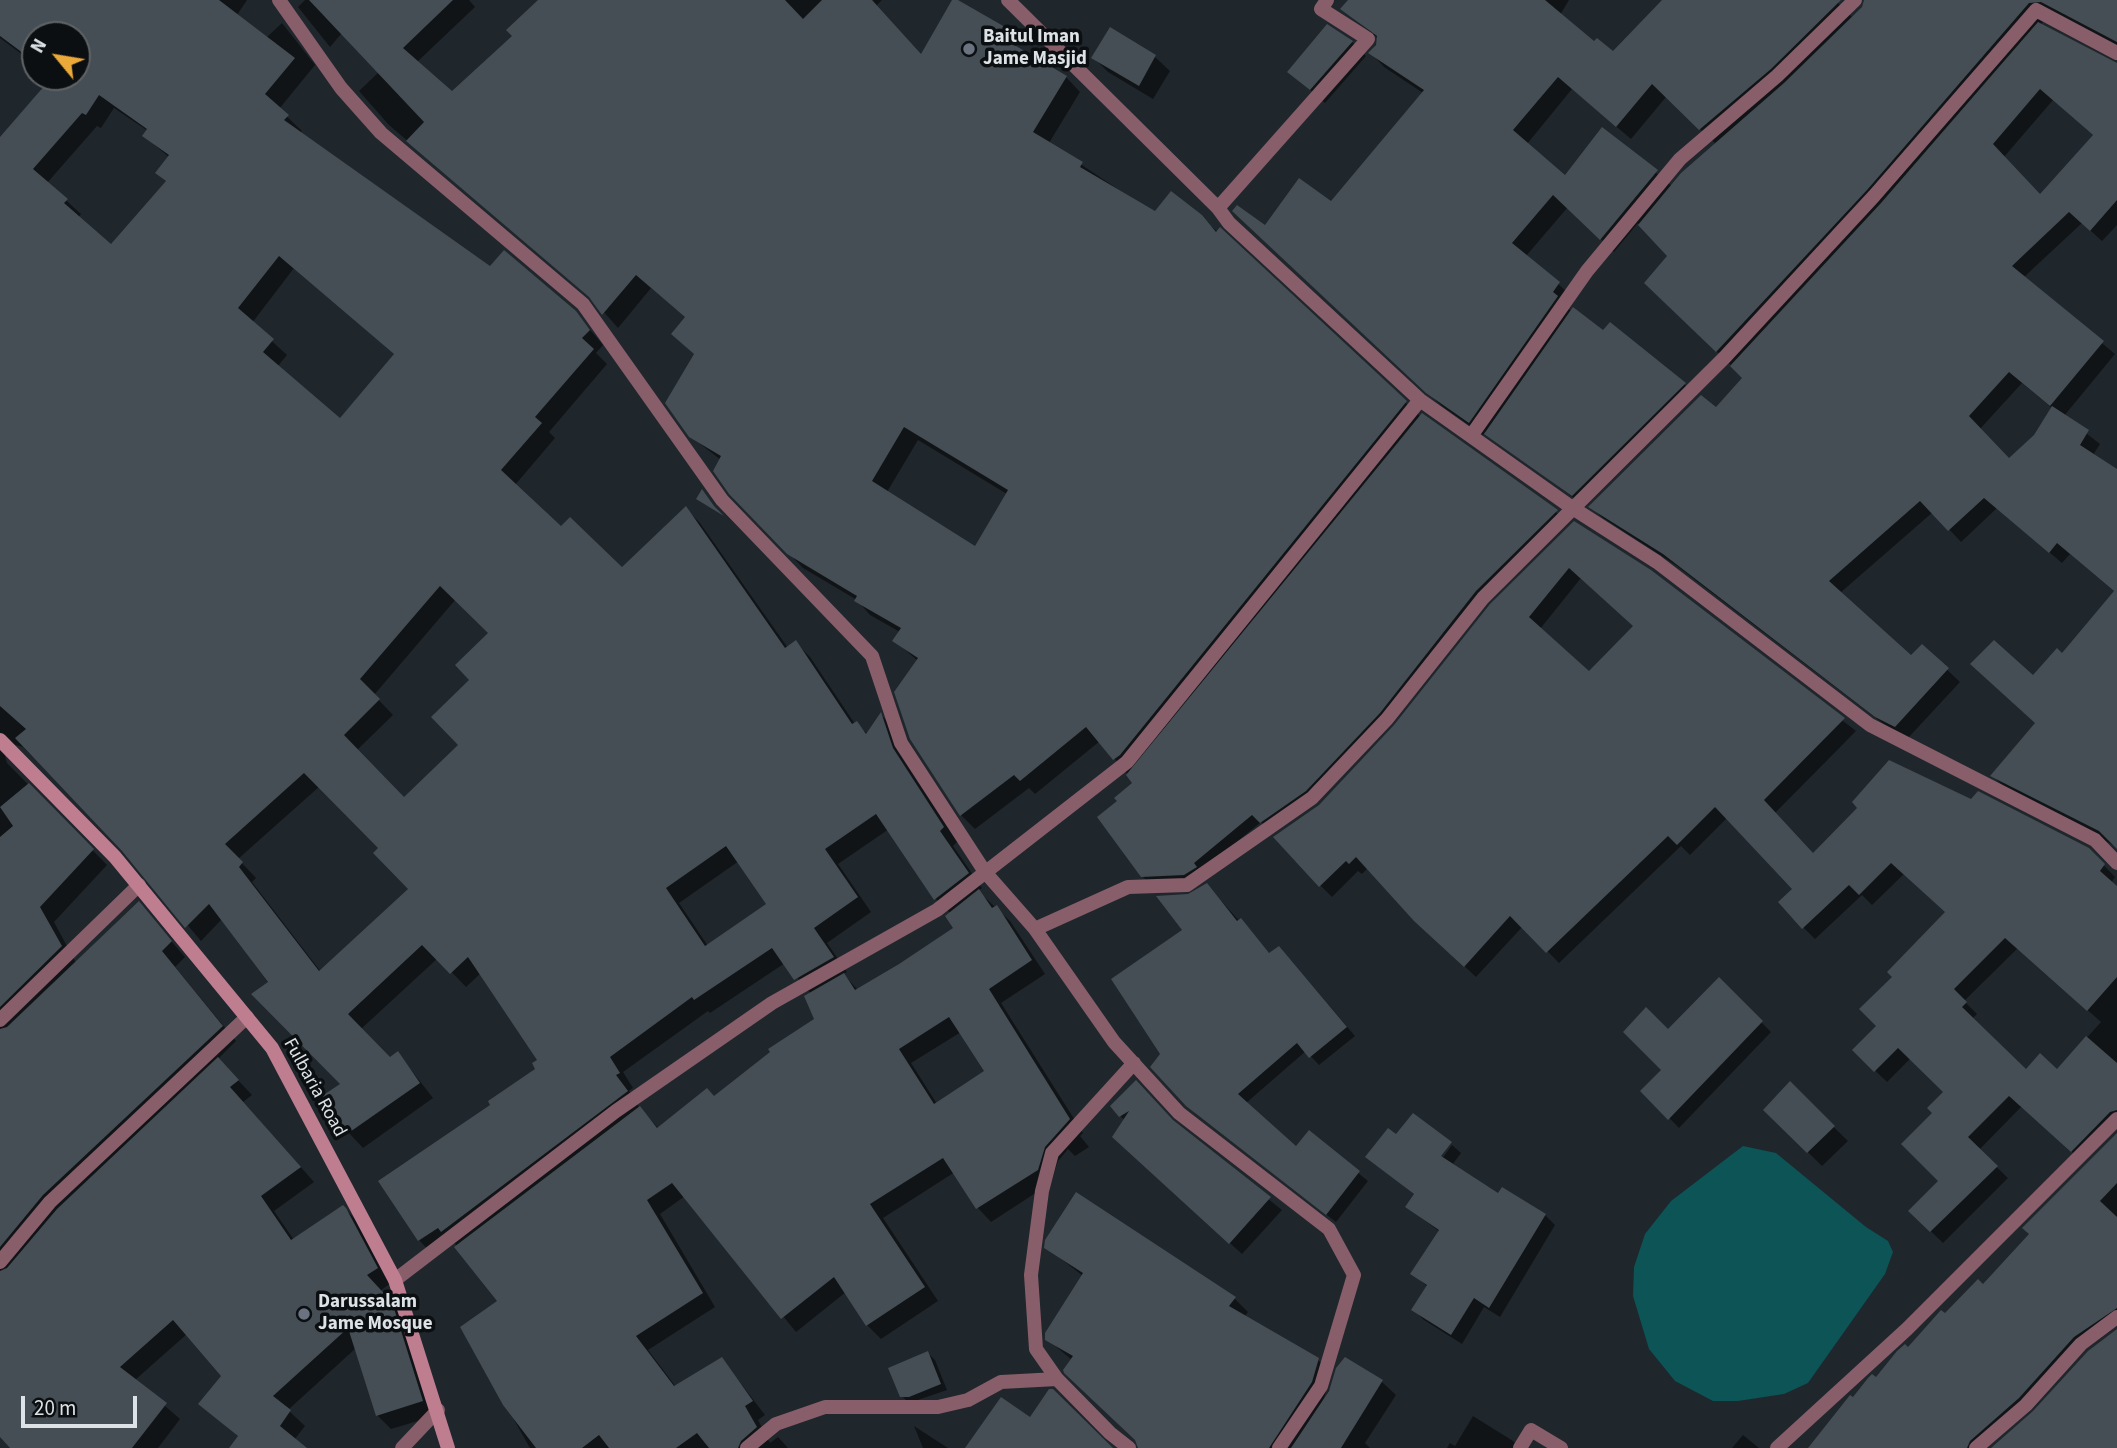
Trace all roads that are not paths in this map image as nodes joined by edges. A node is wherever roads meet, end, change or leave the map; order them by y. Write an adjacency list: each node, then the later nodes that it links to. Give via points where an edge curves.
1 (279, 0): 13 (street, via 341,88 381,133 583,304 722,500 872,656 901,743)
2 (1007, 0): 7 (street)
3 (1326, 0): 7 (street, via 1321,9 1368,39)
4 (1854, 0): 9 (street, via 1777,76 1680,159 1587,271)
5 (2036, 5): 6 (street); 10 (street, via 1874,196 1726,357)
6 (2117, 53)
7 (1218, 208): 8 (street)
8 (1420, 400): 9 (street); 13 (street, via 1127,762)
9 (1471, 436): 10 (street)
10 (1571, 508): 12 (street, via 1657,562 1870,725 2095,840); 15 (street, via 1483,598 1387,719 1312,799 1187,885 1128,887)
11 (0, 740): 14 (main road, Fulbaria Road)
12 (2117, 863)
13 (985, 872): 15 (street); 21 (street, via 937,910 772,1003 616,1111)
14 (139, 885): 16 (main road, Fulbaria Road); 17 (street)
15 (1035, 929): 18 (street, via 1114,1042)
16 (247, 1017): 20 (street, via 50,1202); 21 (main road, Fulbaria Road, via 272,1048)
17 (0, 1020)
18 (1134, 1063): 23 (street, via 1052,1153 1042,1191 1031,1275 1036,1349); 29 (street, via 1179,1113 1329,1229 1354,1275 1321,1386)
19 (2117, 1119): 32 (street, via 1908,1329)
20 (0, 1262)
21 (395, 1280): 24 (main road, Fulbaria Road)
22 (2117, 1317): 33 (street, via 2081,1344 2026,1405)
23 (1057, 1379): 27 (street, via 1001,1382 968,1400 938,1407 825,1407 776,1424); 28 (street)
24 (438, 1410): 25 (street); 26 (main road, Fulbaria Road)
25 (402, 1448)
26 (448, 1448)
27 (747, 1448)
28 (1129, 1448)
29 (1279, 1448)
30 (1520, 1448): 31 (street, via 1531,1430)
31 (1562, 1448)
32 (1777, 1448)
33 (1976, 1448)

